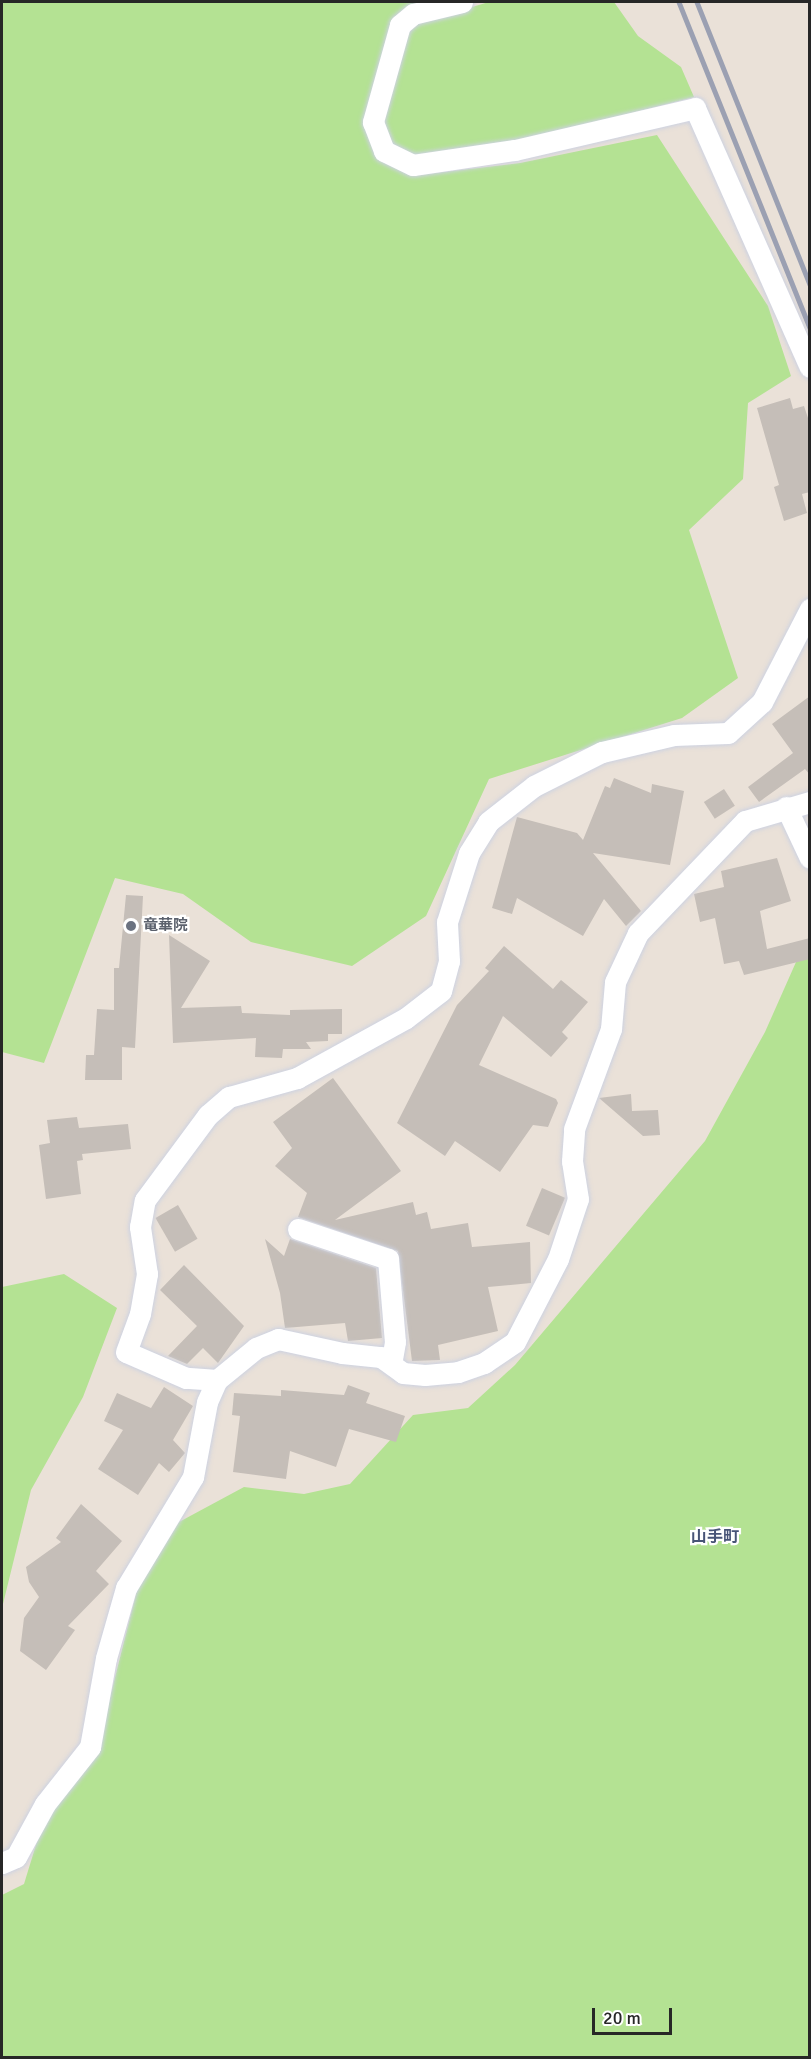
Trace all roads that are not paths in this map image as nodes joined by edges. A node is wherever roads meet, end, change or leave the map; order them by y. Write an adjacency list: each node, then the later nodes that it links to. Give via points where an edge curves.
1 (462, 2): 2 (street, via 413,14 400,25 373,122 384,151 413,165 515,150 695,108)
2 (810, 367)
3 (810, 609): 9 (street, via 762,702 728,733 674,735 602,752 534,786 488,822 469,853 447,922 449,961 441,991 406,1018 297,1078 237,1094 208,1115 146,1200 140,1227 147,1274 140,1314 126,1352 186,1378)
4 (810, 802): 5 (street)
5 (786, 807): 6 (street); 8 (street, via 745,821 638,933 615,982 611,1029 574,1129 572,1161 578,1199 558,1259 515,1342 484,1363 458,1372 403,1373)
6 (810, 858)
7 (298, 1229): 8 (street, via 388,1259 395,1342)
8 (391, 1364): 9 (street, via 381,1357 278,1339 256,1348)
9 (217, 1380): 10 (street, via 207,1402 193,1477 126,1588 106,1658 90,1747 45,1804 16,1857)
10 (2, 1863)

